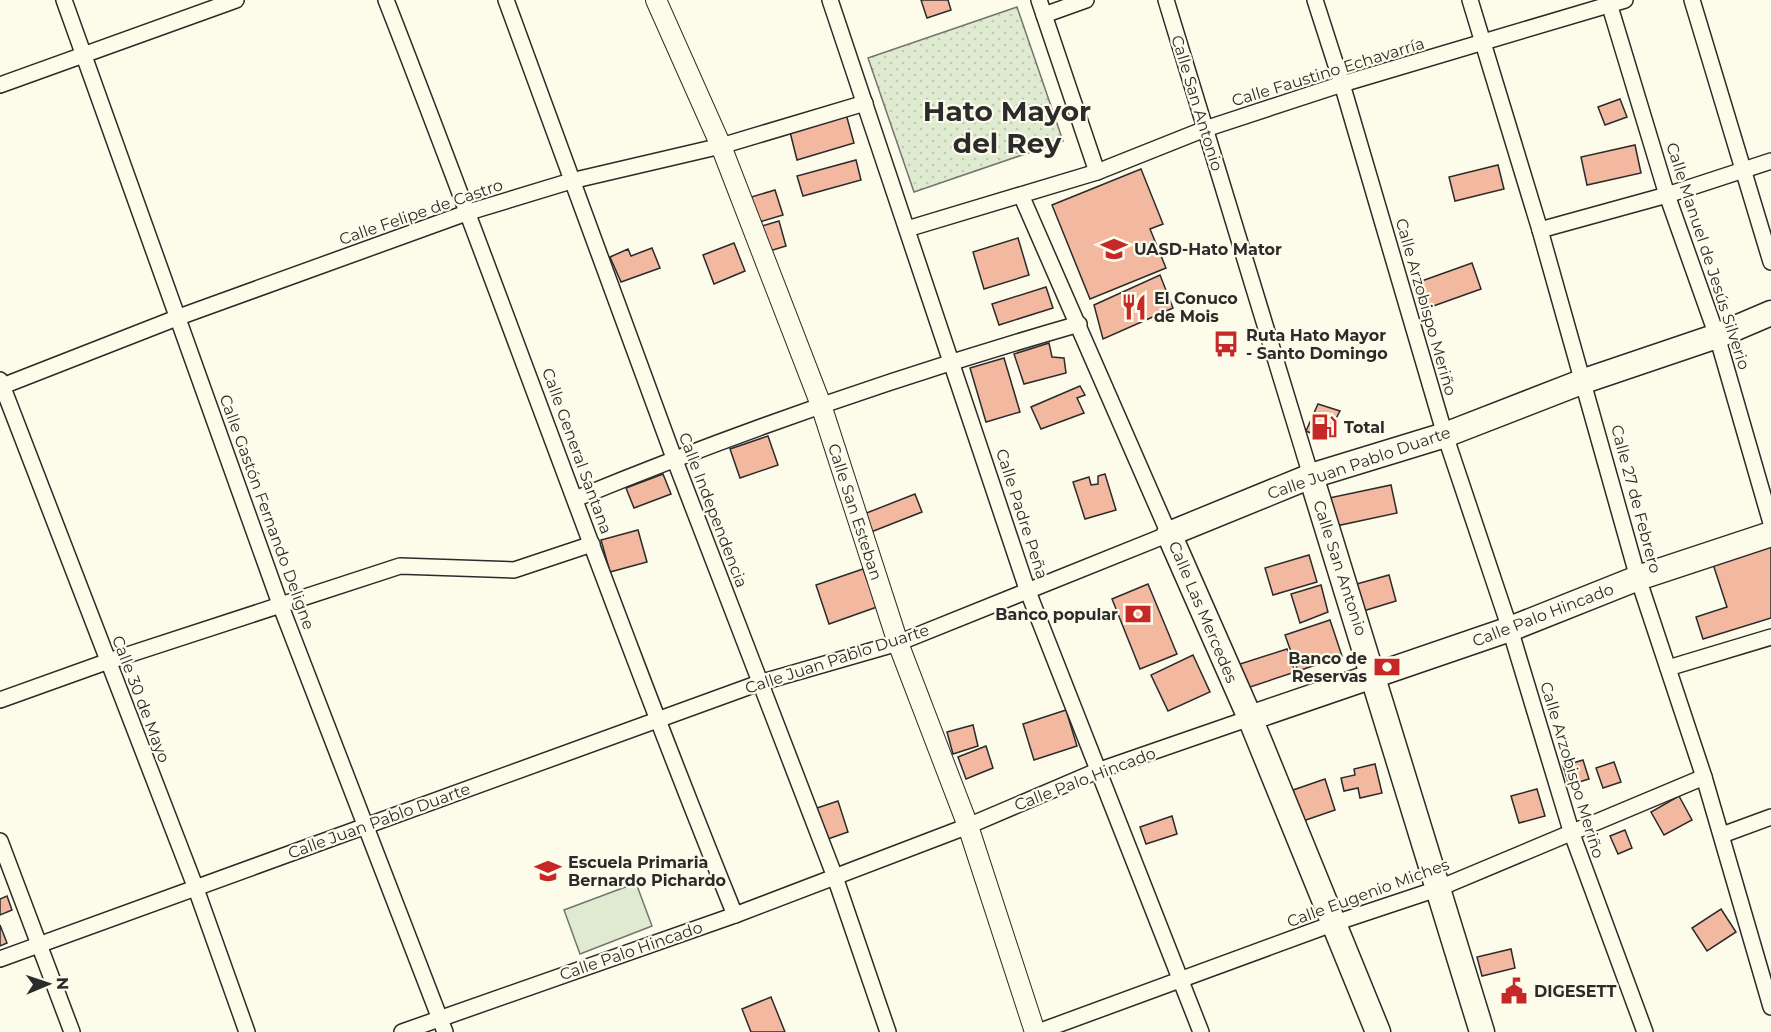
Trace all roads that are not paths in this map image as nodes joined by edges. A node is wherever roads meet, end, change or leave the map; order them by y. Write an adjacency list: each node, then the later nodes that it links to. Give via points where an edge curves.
1 (64, 0): 16 (street, Calle Gastón Fernando Deligne)
2 (236, 0): 16 (street)
3 (386, 0): 28 (street, Calle General Santana)
4 (506, 0): 25 (street, Calle Independencia)
5 (656, 0): 21 (street, Calle San Esteban)
6 (830, 0): 19 (street, Calle Padre Peña)
7 (1086, 0): 14 (street)
8 (1166, 0): 20 (street, Calle San Antonio)
9 (1315, 0): 17 (street, Calle Arzobispo Meriño)
10 (1470, 0): 15 (street, Calle 27 de Febrero)
11 (1625, 0): 13 (street, Calle Faustino Echavarría)
12 (1692, 0): 23 (street)
13 (1609, 2): 15 (street, Calle Faustino Echavarría); 27 (street, Calle Manuel de Jesús Silverio)
14 (1042, 7): 24 (street)
15 (1483, 44): 17 (street, Calle Faustino Echavarría); 30 (street, Calle 27 de Febrero)
16 (82, 55): 18 (street); 33 (street, Calle Gastón Fernando Deligne)
17 (1342, 84): 20 (street, Calle Faustino Echavarría); 40 (street, Calle Arzobispo Meriño)
18 (0, 85)
19 (865, 103): 21 (street, Calle Felipe de Castro); 29 (street, Calle Padre Peña)
20 (1205, 129): 24 (street, Calle Faustino Echavarría); 42 (street, Calle San Antonio)
21 (721, 146): 25 (street, Calle Felipe de Castro); 39 (street, Calle San Esteban)
22 (1771, 160): 23 (street)
23 (1744, 169): 27 (street); 31 (street)
24 (1096, 172): 26 (street, Calle Faustino Echavarría)
25 (571, 181): 28 (street, Calle Felipe de Castro); 41 (street, Calle Independencia)
26 (1021, 195): 29 (street, Calle Faustino Echavarría); 34 (street, Calle Las Mercedes)
27 (1667, 195): 30 (street); 35 (street, Calle Manuel de Jesús Silverio)
28 (469, 212): 33 (street, Calle Felipe de Castro); 43 (street, Calle General Santana)
29 (907, 229): 36 (street, Calle Padre Peña)
30 (1540, 230): 37 (street, Calle 27 de Febrero)
31 (1771, 262)
32 (1771, 313): 35 (main road, Calle Juan Pablo Duarte)
33 (179, 318): 38 (street, Calle Felipe de Castro); 50 (street, Calle Gastón Fernando Deligne)
34 (1079, 324): 36 (street); 45 (street, Calle Las Mercedes)
35 (1718, 336): 37 (main road, Calle Juan Pablo Duarte); 44 (street, Calle Manuel de Jesús Silverio)
36 (952, 360): 39 (street); 49 (street, Calle Padre Peña)
37 (1584, 381): 40 (main road, Calle Juan Pablo Duarte); 48 (street, Calle 27 de Febrero)
38 (1, 384): 54 (street, Calle 30 de Mayo)
39 (821, 405): 41 (street); 53 (street, Calle San Esteban)
40 (1445, 435): 42 (main road, Calle Juan Pablo Duarte); 51 (street, Calle Arzobispo Meriño)
41 (674, 458): 43 (street); 57 (street, Calle Independencia)
42 (1311, 476): 45 (main road, Calle Juan Pablo Duarte); 56 (main road, Calle San Antonio)
43 (575, 499): 47 (street, Calle General Santana)
44 (1771, 523)
45 (1169, 534): 49 (street, Calle Juan Pablo Duarte); 59 (main road, Calle Las Mercedes)
46 (1771, 534): 48 (main road, Calle Palo Hincado)
47 (592, 544): 50 (street, via 514,570 400,566); 60 (street, Calle General Santana)
48 (1638, 578): 51 (main road, Calle Palo Hincado); 55 (street, Calle 27 de Febrero)
49 (1028, 590): 53 (street, Calle Juan Pablo Duarte); 61 (street, Calle Padre Peña)
50 (280, 604): 54 (street); 64 (street, Calle Gastón Fernando Deligne)
51 (1510, 629): 56 (main road, Calle Palo Hincado); 66 (street, Calle Arzobispo Meriño)
52 (1771, 637): 55 (street)
53 (898, 643): 57 (street, Calle Juan Pablo Duarte); 65 (street, Calle San Esteban)
54 (106, 662): 58 (street); 70 (street, Calle 30 de Mayo)
55 (1668, 669): 62 (street, Calle 27 de Febrero)
56 (1375, 676): 59 (main road, Calle Palo Hincado); 71 (main road, Calle San Antonio)
57 (759, 683): 60 (street, Calle Juan Pablo Duarte); 69 (street, Calle Independencia)
58 (0, 700)
59 (1250, 718): 61 (street, Calle Palo Hincado); 73 (main road, Calle Las Mercedes)
60 (657, 722): 64 (street, Calle Juan Pablo Duarte); 72 (street, Calle General Santana)
61 (1097, 771): 65 (street, Calle Palo Hincado); 76 (street, Calle Padre Peña)
62 (1704, 777): 66 (street, Calle Eugenio Miches); 67 (street, Calle 27 de Febrero)
63 (1771, 817): 67 (street)
64 (364, 826): 70 (street, Calle Juan Pablo Duarte); 78 (street, Calle Gastón Fernando Deligne)
65 (968, 826): 69 (street, Calle Palo Hincado); 84 (street, Calle San Esteban)
66 (1572, 834): 71 (street, Calle Eugenio Miches); 88 (street, Calle Arzobispo Meriño)
67 (1722, 835): 77 (street, Calle 27 de Febrero)
68 (0, 841): 74 (street)
69 (835, 877): 72 (street, Calle Palo Hincado); 83 (street, Calle Independencia)
70 (195, 886): 74 (street, Calle Juan Pablo Duarte); 80 (street, Calle 30 de Mayo)
71 (1437, 889): 73 (street, Calle Eugenio Miches); 87 (main road, Calle San Antonio)
72 (735, 915): 78 (street, Calle Palo Hincado)
73 (1332, 924): 76 (street, Calle Eugenio Miches); 86 (main road, Calle Las Mercedes)
74 (39, 945): 75 (street, Calle Juan Pablo Duarte); 79 (street)
75 (0, 959)
76 (1181, 980): 84 (street, Calle Eugenio Miches); 85 (street, Calle Padre Peña)
77 (1771, 1007)
78 (440, 1017): 81 (street, Calle Palo Hincado); 82 (street, Calle Gastón Fernando Deligne)
79 (72, 1032)
80 (247, 1032)
81 (402, 1032)
82 (445, 1032)
83 (888, 1032)
84 (1037, 1032)
85 (1201, 1032)
86 (1378, 1032)
87 (1482, 1032)
88 (1645, 1032)

